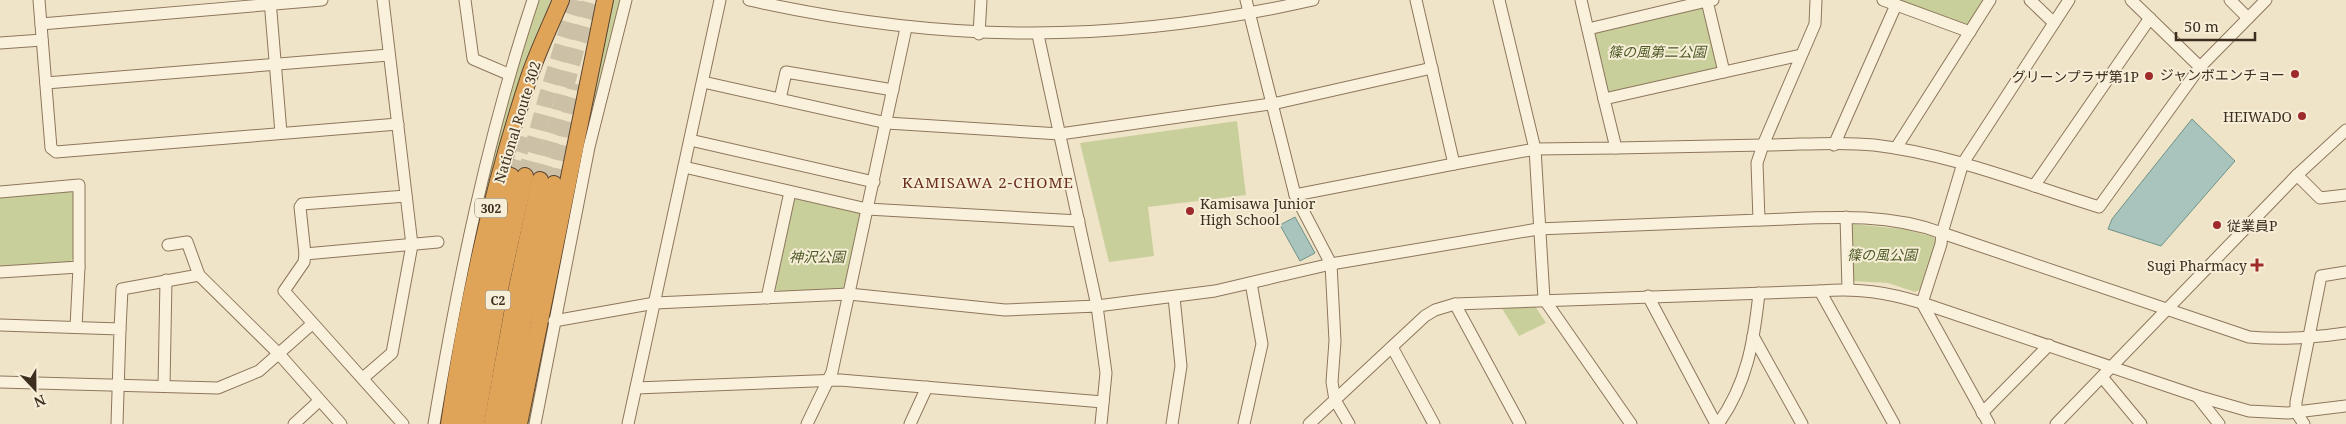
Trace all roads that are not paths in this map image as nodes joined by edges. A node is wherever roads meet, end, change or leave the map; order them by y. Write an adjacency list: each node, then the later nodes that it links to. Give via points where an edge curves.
1 (39, 0): 32 (street)
2 (322, 0): 26 (street)
3 (382, 0): 40 (street)
4 (465, 0): 46 (street, via 473,59)
5 (532, 0): 46 (street)
6 (561, 0): 138 (highway, National Route 302 / 302, via 529,76 491,208)
7 (604, 0): 143 (highway)
8 (626, 0): 106 (street, via 589,147)
9 (720, 0): 47 (street)
10 (749, 0): 33 (street, via 801,12)
11 (981, 0): 36 (street)
12 (1246, 0): 28 (street)
13 (1313, 0): 28 (street)
14 (1416, 0): 44 (street)
15 (1499, 0): 63 (street)
16 (1581, 0): 34 (street)
17 (1816, 0): 41 (street, via 1815,24)
18 (1883, 0): 27 (street)
19 (1990, 0): 35 (street)
20 (2030, 0): 31 (street)
21 (2069, 0): 31 (street)
22 (2131, 0): 29 (street)
23 (2230, 0): 30 (street)
24 (2266, 0): 30 (street)
25 (1710, 1): 34 (street); 45 (street)
26 (270, 2): 32 (street); 42 (street)
27 (1896, 4): 35 (street); 59 (street)
28 (1248, 14): 37 (street, via 1148,29); 52 (street)
29 (2150, 18): 43 (street); 70 (street)
30 (2248, 18): 43 (street)
31 (2054, 23): 64 (street)
32 (41, 24): 38 (street)
33 (906, 28): 36 (street); 49 (street)
34 (1588, 29): 51 (street)
35 (1970, 32): 62 (street)
36 (979, 34): 37 (street)
37 (1038, 35): 57 (street)
38 (42, 40): 39 (street); 48 (street)
39 (0, 43)
40 (389, 55): 42 (street); 54 (street)
41 (1801, 55): 45 (street); 60 (street)
42 (276, 64): 48 (street); 56 (street)
43 (2200, 67): 70 (street, via 2099,208)
44 (1432, 68): 52 (street); 65 (street)
45 (1724, 72): 51 (street)
46 (508, 74): 137 (street, via 467,242)
47 (703, 82): 50 (street); 58 (street)
48 (46, 83): 56 (street, via 51,148 56,152)
49 (893, 90): 50 (street, via 786,72); 53 (street)
50 (780, 99): 53 (street)
51 (1604, 99): 61 (street)
52 (1271, 104): 57 (street); 73 (street)
53 (887, 123): 57 (street); 69 (street)
54 (398, 124): 56 (street); 75 (street)
55 (2346, 130): 67 (street)
56 (281, 133)
57 (1060, 134): 79 (street)
58 (690, 140): 66 (street); 69 (street)
59 (1834, 145): 60 (street); 62 (street)
60 (1764, 146): 61 (street); 78 (street, via 1757,163)
61 (1616, 148): 63 (street)
62 (1896, 148): 64 (street)
63 (1535, 149): 65 (street); 80 (street)
64 (1964, 163): 70 (street); 81 (street)
65 (1454, 164): 73 (street)
66 (684, 167): 72 (street); 101 (street)
67 (2297, 175): 74 (street, via 2320,198); 105 (street)
68 (533, 179): 139 (highway, via 489,270); 140 (highway, C2, via 499,293); 141 (highway, C2); 142 (highway, C2, via 523,325)
69 (874, 182): 76 (street)
70 (2034, 186)
71 (0, 192): 87 (street, via 79,186)
72 (790, 192): 76 (street); 99 (street)
73 (1295, 195): 86 (street)
74 (2346, 195)
75 (406, 196): 84 (street); 85 (street, via 302,204)
76 (867, 209): 79 (street); 96 (street)
77 (1846, 217): 78 (street); 81 (street, via 1890,220); 93 (street)
78 (1759, 220): 80 (street)
79 (1078, 221): 104 (street)
80 (1538, 229): 86 (street); 100 (street)
81 (1942, 232): 102 (street); 105 (street)
82 (438, 242): 84 (street)
83 (168, 245): 90 (street, via 188,242)
84 (412, 245): 85 (street); 119 (street, via 392,353)
85 (305, 254): 107 (street, via 304,262 284,291)
86 (1331, 264): 92 (street); 127 (street, via 1335,341 1332,382)
87 (79, 267): 88 (street); 109 (street)
88 (0, 272)
89 (2346, 272): 113 (street, via 2321,276)
90 (199, 275): 91 (street); 116 (street)
91 (166, 280): 110 (street, via 122,289); 123 (street)
92 (1251, 283): 98 (street); 150 (street, via 1262,344)
93 (1848, 289): 94 (street); 102 (street, via 1886,292)
94 (1820, 291): 95 (street); 158 (street)
95 (1759, 293): 97 (street); 112 (street)
96 (849, 294): 99 (street); 104 (street, via 1005,310); 120 (street)
97 (1648, 296): 100 (street); 156 (street)
98 (1174, 297): 104 (street); 149 (street, via 1181,366)
99 (767, 298): 101 (street)
100 (1544, 299): 103 (street); 155 (street)
101 (655, 303): 106 (street); 125 (street)
102 (1922, 303): 114 (street); 132 (street)
103 (1455, 304): 115 (street, via 1430,313); 154 (street)
104 (1097, 306): 129 (street, via 1106,373)
105 (2170, 308): 113 (street, via 2249,336); 117 (street)
106 (554, 321): 144 (street)
107 (312, 324): 116 (street); 119 (street)
108 (0, 325): 109 (street)
109 (76, 327): 110 (street)
110 (120, 329): 122 (street)
111 (2346, 333): 113 (street)
112 (1753, 336): 156 (street, via 1743,380 1729,409); 157 (street)
113 (2308, 339): 131 (street)
114 (2049, 344): 117 (street); 132 (street)
115 (1392, 348): 127 (street); 153 (street)
116 (279, 354): 123 (street, via 259,371 218,388); 128 (street)
117 (2113, 366): 118 (street); 126 (street)
118 (2102, 377): 160 (street); 161 (street)
119 (363, 378): 136 (street)
120 (828, 381): 124 (street); 125 (street); 146 (street)
121 (0, 382): 122 (street)
122 (119, 386): 123 (street); 133 (street)
123 (164, 386)
124 (927, 387): 129 (street); 147 (street)
125 (636, 388): 145 (street)
126 (2197, 396): 131 (street, via 2249,410); 162 (street)
127 (1336, 400): 151 (street); 152 (street)
128 (319, 401): 134 (street); 135 (street)
129 (1103, 402): 148 (street)
130 (2346, 406): 131 (street)
131 (2296, 412): 163 (street)
132 (1982, 413): 159 (street)
133 (117, 424)
134 (294, 424)
135 (341, 424)
136 (403, 424)
137 (434, 424)
138 (449, 424)
139 (463, 424)
140 (476, 424)
141 (492, 424)
142 (506, 424)
143 (520, 424)
144 (535, 424)
145 (628, 424)
146 (807, 424)
147 (910, 424)
148 (1100, 424)
149 (1172, 424)
150 (1244, 424)
151 (1309, 424)
152 (1349, 424)
153 (1434, 424)
154 (1520, 424)
155 (1631, 424)
156 (1717, 424)
157 (1802, 424)
158 (1894, 424)
159 (1988, 424)
160 (2056, 424)
161 (2141, 424)
162 (2219, 424)
163 (2304, 424)

